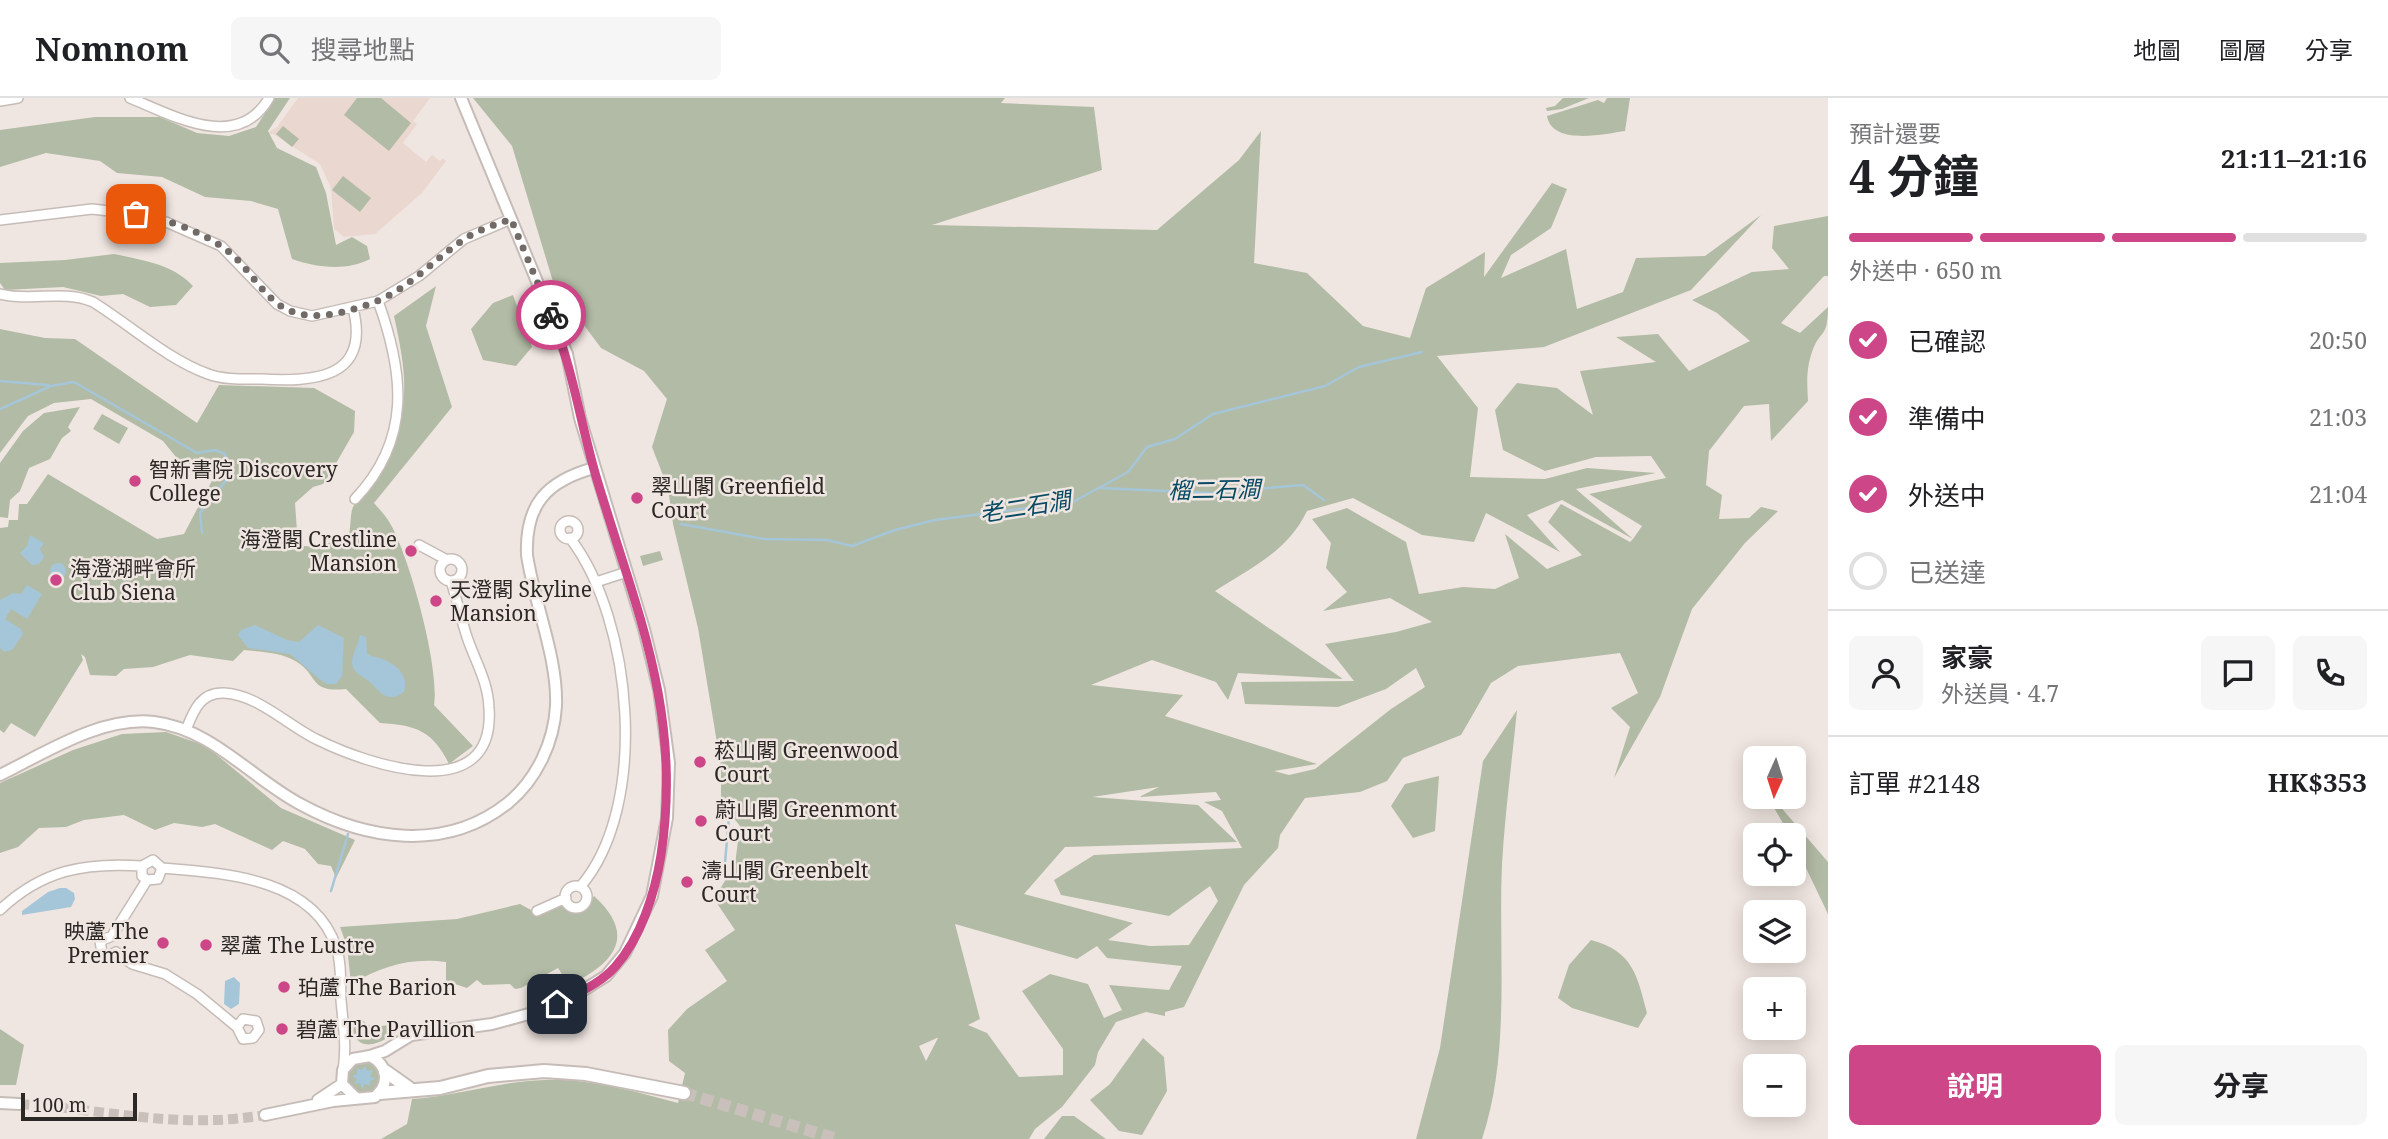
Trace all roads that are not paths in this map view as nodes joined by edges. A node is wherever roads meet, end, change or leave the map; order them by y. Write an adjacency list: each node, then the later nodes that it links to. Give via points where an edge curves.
1 (18, 98): 5 (street)
2 (130, 98): 3 (street, via 221,128 251,118)
3 (269, 98)
4 (461, 98): 6 (street)
5 (0, 101)
6 (511, 219): 9 (street, via 464,239 419,276); 11 (street, via 567,354)
7 (0, 220): 10 (street, via 84,209 144,215 221,246 271,299 290,311 319,316)
8 (0, 294): 10 (street, via 80,297 208,374 295,381 326,376 347,359 358,337)
9 (378, 301): 10 (street); 12 (street, via 395,354 399,407 381,463)
10 (353, 308)
11 (594, 468): 16 (street); 19 (street, via 563,478 546,492 531,516 527,555 554,676 552,733 522,791 476,824 444,835 415,837 359,828 297,802 218,746)
12 (355, 499)
13 (570, 538): 18 (street)
14 (419, 545): 15 (street)
15 (447, 560): 17 (street, via 441,574); 17 (street, via 462,567 460,577)
16 (627, 572): 18 (street); 32 (street, via 659,690 669,763 659,867 643,919 611,971 557,1004 492,1024 411,1035)
17 (451, 581): 19 (street, via 484,676 490,710 484,743 460,766 426,771 367,760 228,694 211,695 200,702)
18 (596, 582): 24 (street, via 620,675 624,750 612,832 600,861)
19 (186, 730): 20 (street, via 151,721 108,727)
20 (0, 775)
21 (142, 866): 22 (street, via 153,860); 23 (street); 26 (street, via 103,863 65,871 37,881)
22 (162, 868): 23 (street, via 158,879); 31 (street, via 249,880 287,892 314,909 337,948)
23 (147, 880): 28 (street)
24 (580, 887): 25 (street, via 570,888); 25 (street, via 587,894 582,906 572,906)
25 (566, 898): 27 (street)
26 (0, 910)
27 (537, 911)
28 (112, 936): 29 (street, via 118,943); 29 (street, via 102,938 99,947 108,956)
29 (116, 952): 30 (street, via 132,964 165,974)
30 (237, 1027)
31 (345, 1045): 33 (street); 35 (street)
32 (393, 1048): 33 (street); 34 (street)
33 (367, 1056): 34 (street); 35 (street, via 353,1059)
34 (384, 1069): 37 (main road); 38 (street)
35 (343, 1070): 36 (street)
36 (342, 1084): 40 (street); 43 (street)
37 (413, 1089): 38 (main road); 39 (main road, via 544,1071 586,1074)
38 (380, 1093): 40 (street, via 369,1099)
39 (684, 1093)
40 (356, 1098): 43 (street)
41 (0, 1103): 42 (street)
42 (19, 1104)
43 (299, 1108): 44 (street)
44 (265, 1115)

